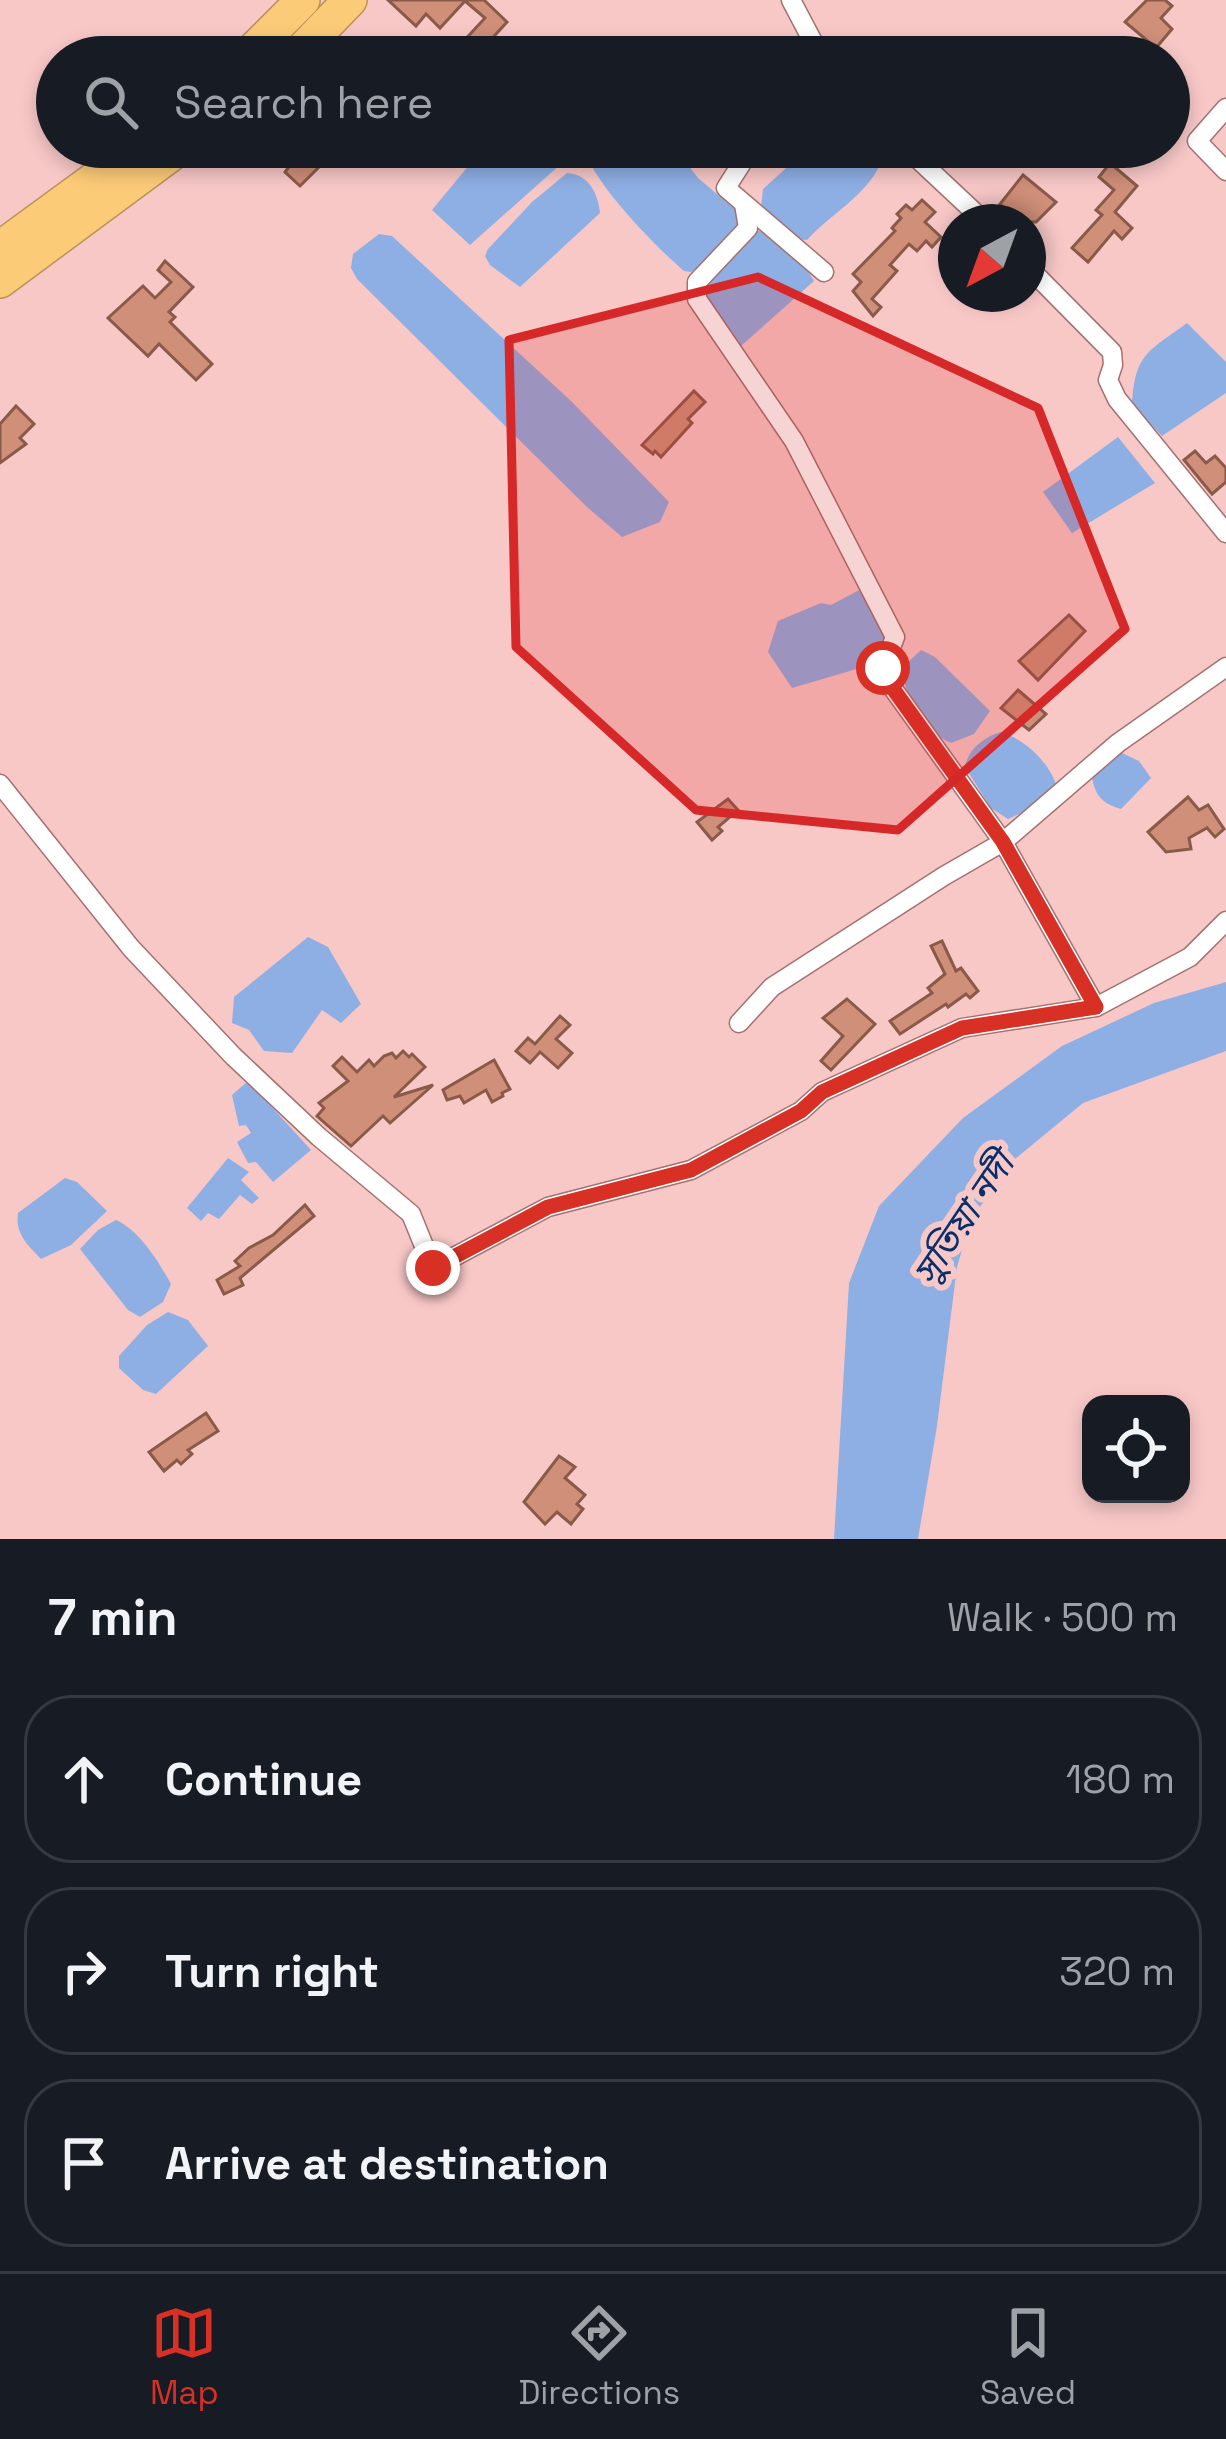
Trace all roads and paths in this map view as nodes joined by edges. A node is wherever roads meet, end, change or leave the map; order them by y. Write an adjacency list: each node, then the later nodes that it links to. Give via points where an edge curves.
1 (302, 0): 4 (highway)
2 (350, 0): 5 (highway)
3 (791, 0): 6 (street)
4 (267, 36)
5 (315, 36)
6 (809, 36)
7 (1226, 108): 12 (street, via 1197,141)
8 (106, 168): 15 (highway)
9 (153, 168): 17 (highway)
10 (739, 168): 13 (street, via 726,188)
11 (927, 168): 14 (street)
12 (1226, 171)
13 (744, 204): 16 (street); 22 (street, via 748,228 697,282 697,299 794,441 859,566 895,638 883,668 894,690)
14 (966, 204)
15 (5, 234)
16 (824, 272)
17 (0, 281)
18 (1046, 285): 19 (street, via 1112,352 1108,380 1117,399)
19 (1226, 533)
20 (1226, 667): 22 (street, via 1118,743)
21 (0, 784): 24 (street, via 131,948 233,1056 410,1214 433,1268 548,1207 691,1170 822,1092 962,1028)
22 (1003, 842): 24 (street); 25 (street, via 772,987)
23 (1226, 921): 24 (street, via 1190,957)
24 (1096, 1007)
25 (739, 1023)

